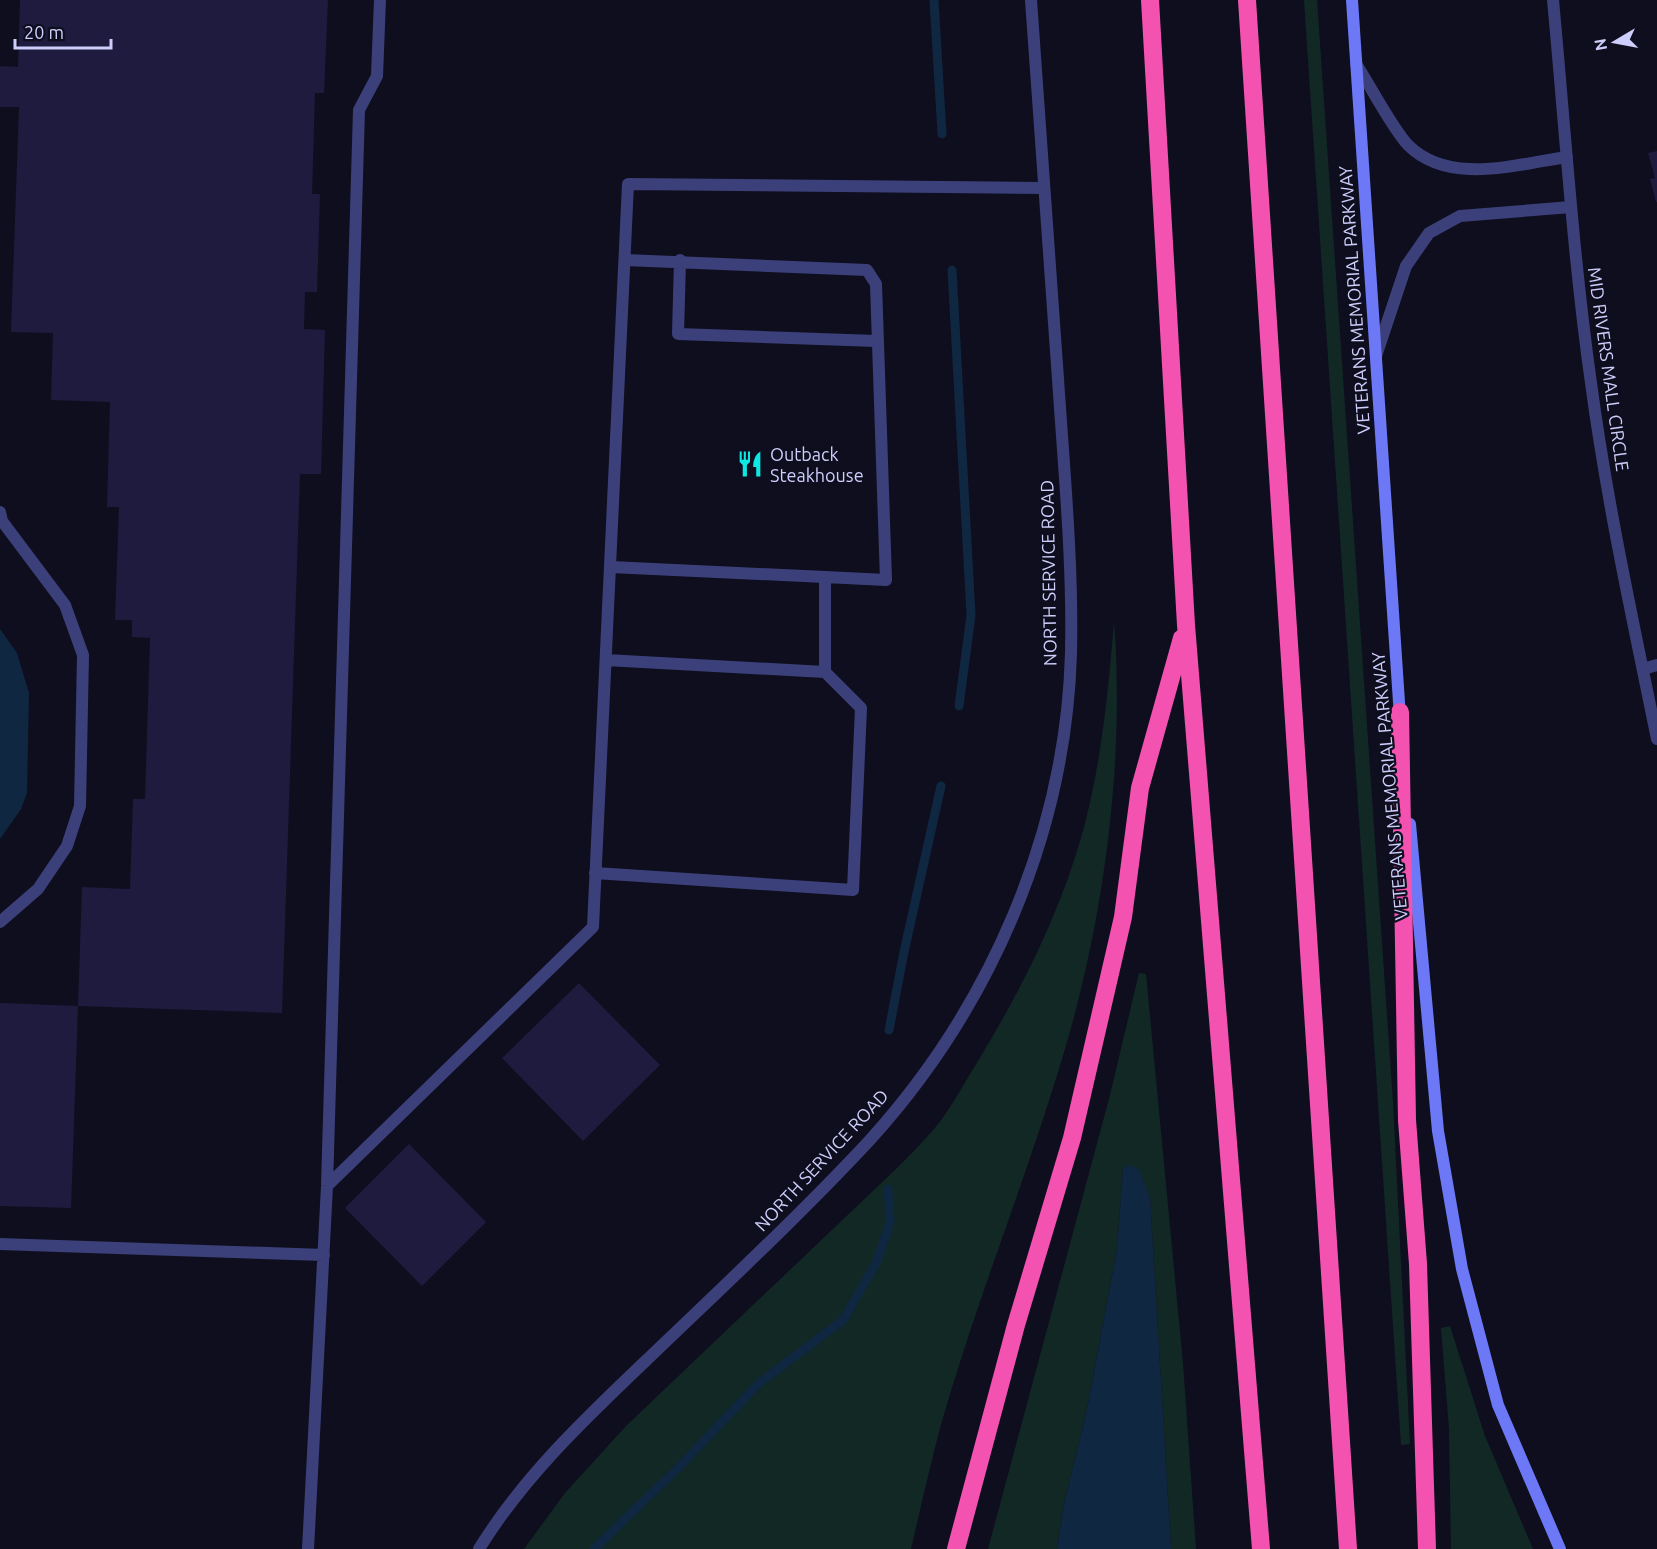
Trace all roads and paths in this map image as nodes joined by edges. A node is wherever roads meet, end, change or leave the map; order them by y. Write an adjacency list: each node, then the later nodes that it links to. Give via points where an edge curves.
1 (380, 0): 27 (street, via 376,76 359,110)
2 (1031, 0): 9 (street, NORTH SERVICE ROAD)
3 (1150, 0): 18 (highway)
4 (1247, 0): 34 (highway)
5 (1352, 0): 7 (main road, VETERANS MEMORIAL PARKWAY)
6 (1553, 0): 8 (street, MID RIVERS MALL CIRCLE)
7 (1356, 64): 8 (street, via 1407,144 1422,157 1450,168 1491,168); 14 (main road, VETERANS MEMORIAL PARKWAY)
8 (1567, 157): 10 (street, MID RIVERS MALL CIRCLE)
9 (1044, 188): 11 (street, via 628,184); 31 (street, NORTH SERVICE ROAD, via 1066,504 1071,654 1061,751 1036,857 998,952 941,1052 871,1138 770,1243 582,1421 495,1522)
10 (1571, 207): 14 (street, via 1460,216 1429,233 1407,266); 21 (street, MID RIVERS MALL CIRCLE, via 1591,384 1611,512)
11 (625, 260): 12 (street); 16 (street)
12 (680, 260): 13 (street, via 867,270 876,285); 13 (street, via 678,334)
13 (876, 341): 17 (street, via 886,580)
14 (1376, 357): 23 (main road, VETERANS MEMORIAL PARKWAY)
15 (0, 512): 26 (street, via 2,521 65,605 83,654 80,806 67,846 38,889)
16 (611, 567): 17 (street); 19 (street)
17 (825, 577): 22 (street)
18 (1186, 625): 32 (highway, via 1140,788 1123,917 1072,1138 1016,1325); 33 (highway)
19 (606, 660): 22 (street); 25 (street)
20 (1657, 665): 21 (street)
21 (1643, 669): 24 (street, MID RIVERS MALL CIRCLE)
22 (825, 672): 25 (street, via 861,708 853,890)
23 (1400, 712): 35 (highway, via 1407,1120 1418,1264); 36 (main road, VETERANS MEMORIAL PARKWAY, via 1438,1131 1461,1269 1498,1405)
24 (1657, 739)
25 (595, 873): 27 (street, via 593,927)
26 (0, 922)
27 (327, 1186): 29 (street)
28 (0, 1244): 29 (street)
29 (324, 1255): 30 (street)
30 (308, 1549)
31 (479, 1549)
32 (956, 1549)
33 (1261, 1549)
34 (1348, 1549)
35 (1427, 1549)
36 (1560, 1549)

